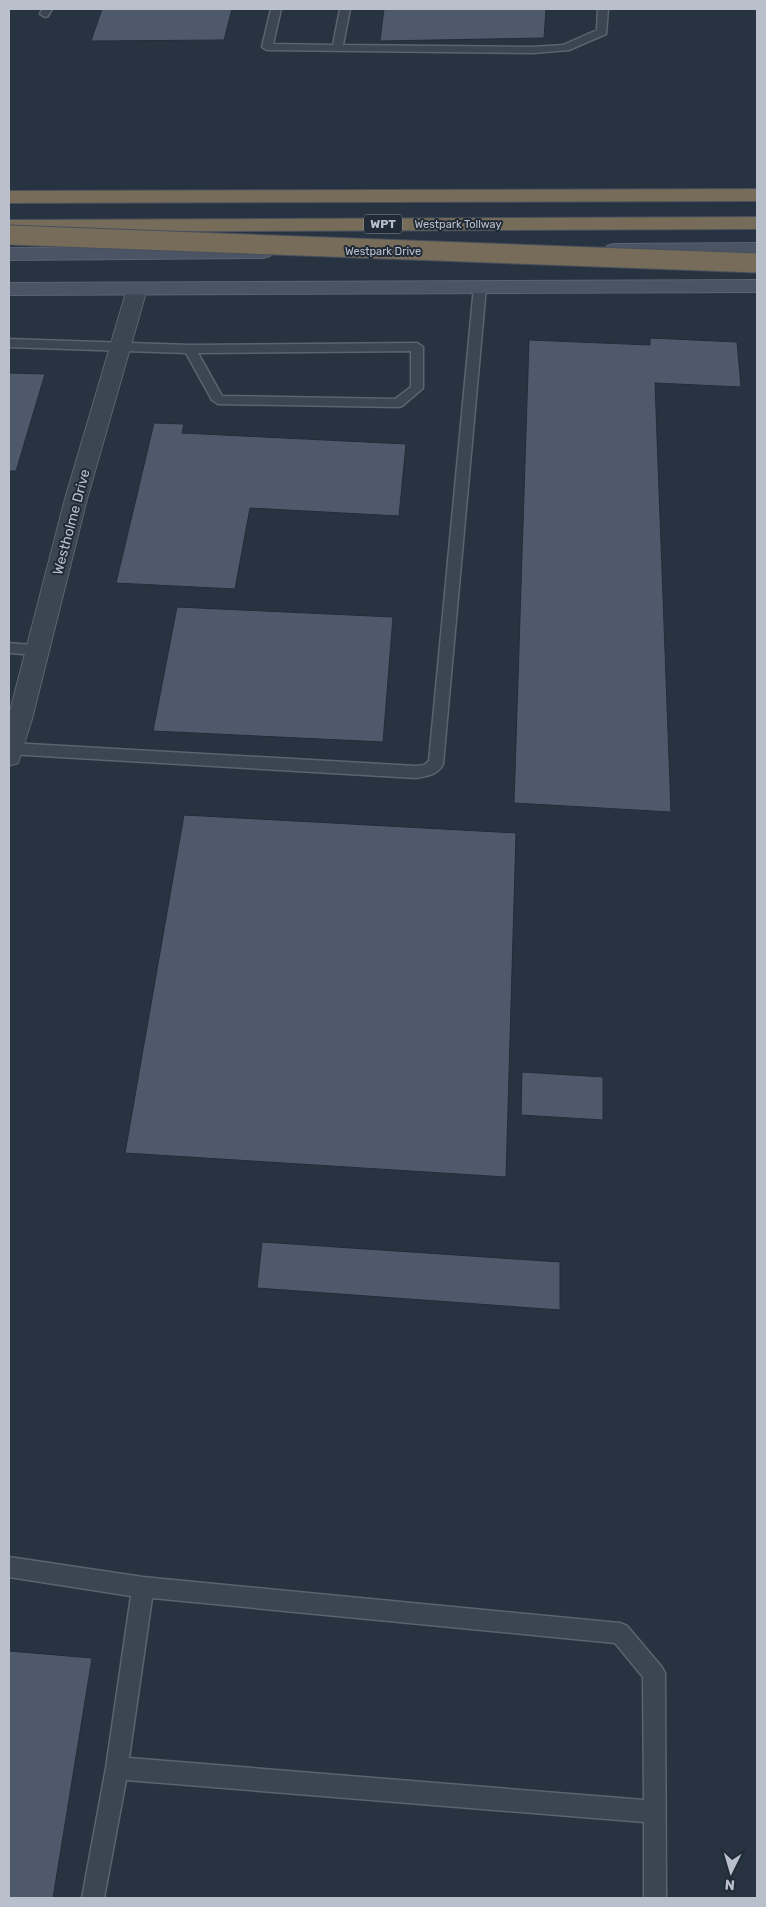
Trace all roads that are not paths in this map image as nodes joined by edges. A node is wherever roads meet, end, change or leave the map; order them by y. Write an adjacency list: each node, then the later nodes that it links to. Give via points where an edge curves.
1 (276, 9): 4 (lane, via 267,47)
2 (345, 9): 4 (lane)
3 (603, 9): 4 (lane, via 602,32 566,48)
4 (338, 47)
5 (757, 195): 6 (highway, WPT)
6 (9, 198)
7 (757, 223): 8 (highway, Westpark Tollway / WPT)
8 (9, 226)
9 (9, 235): 12 (highway, bridge)
10 (757, 249): 11 (main road, Westpark Drive)
11 (9, 254)
12 (757, 263)
13 (757, 286): 14 (main road)
14 (480, 287): 16 (main road); 22 (lane, via 436,764 428,770 416,772)
15 (9, 289): 16 (main road)
16 (137, 289): 18 (street, Westholme Drive)
17 (9, 343): 18 (lane)
18 (120, 348): 19 (lane); 21 (street, Westholme Drive, via 76,499)
19 (190, 350): 19 (lane, via 218,400 398,403 417,388 417,347)
20 (9, 648): 21 (lane)
21 (38, 650): 22 (street, Westholme Drive)
22 (10, 753)
23 (9, 1567): 24 (lane)
24 (143, 1587): 25 (lane); 26 (lane, via 620,1633 654,1673)
25 (117, 1768): 26 (lane); 27 (lane)
26 (654, 1812): 28 (lane)
27 (92, 1898)
28 (655, 1898)

